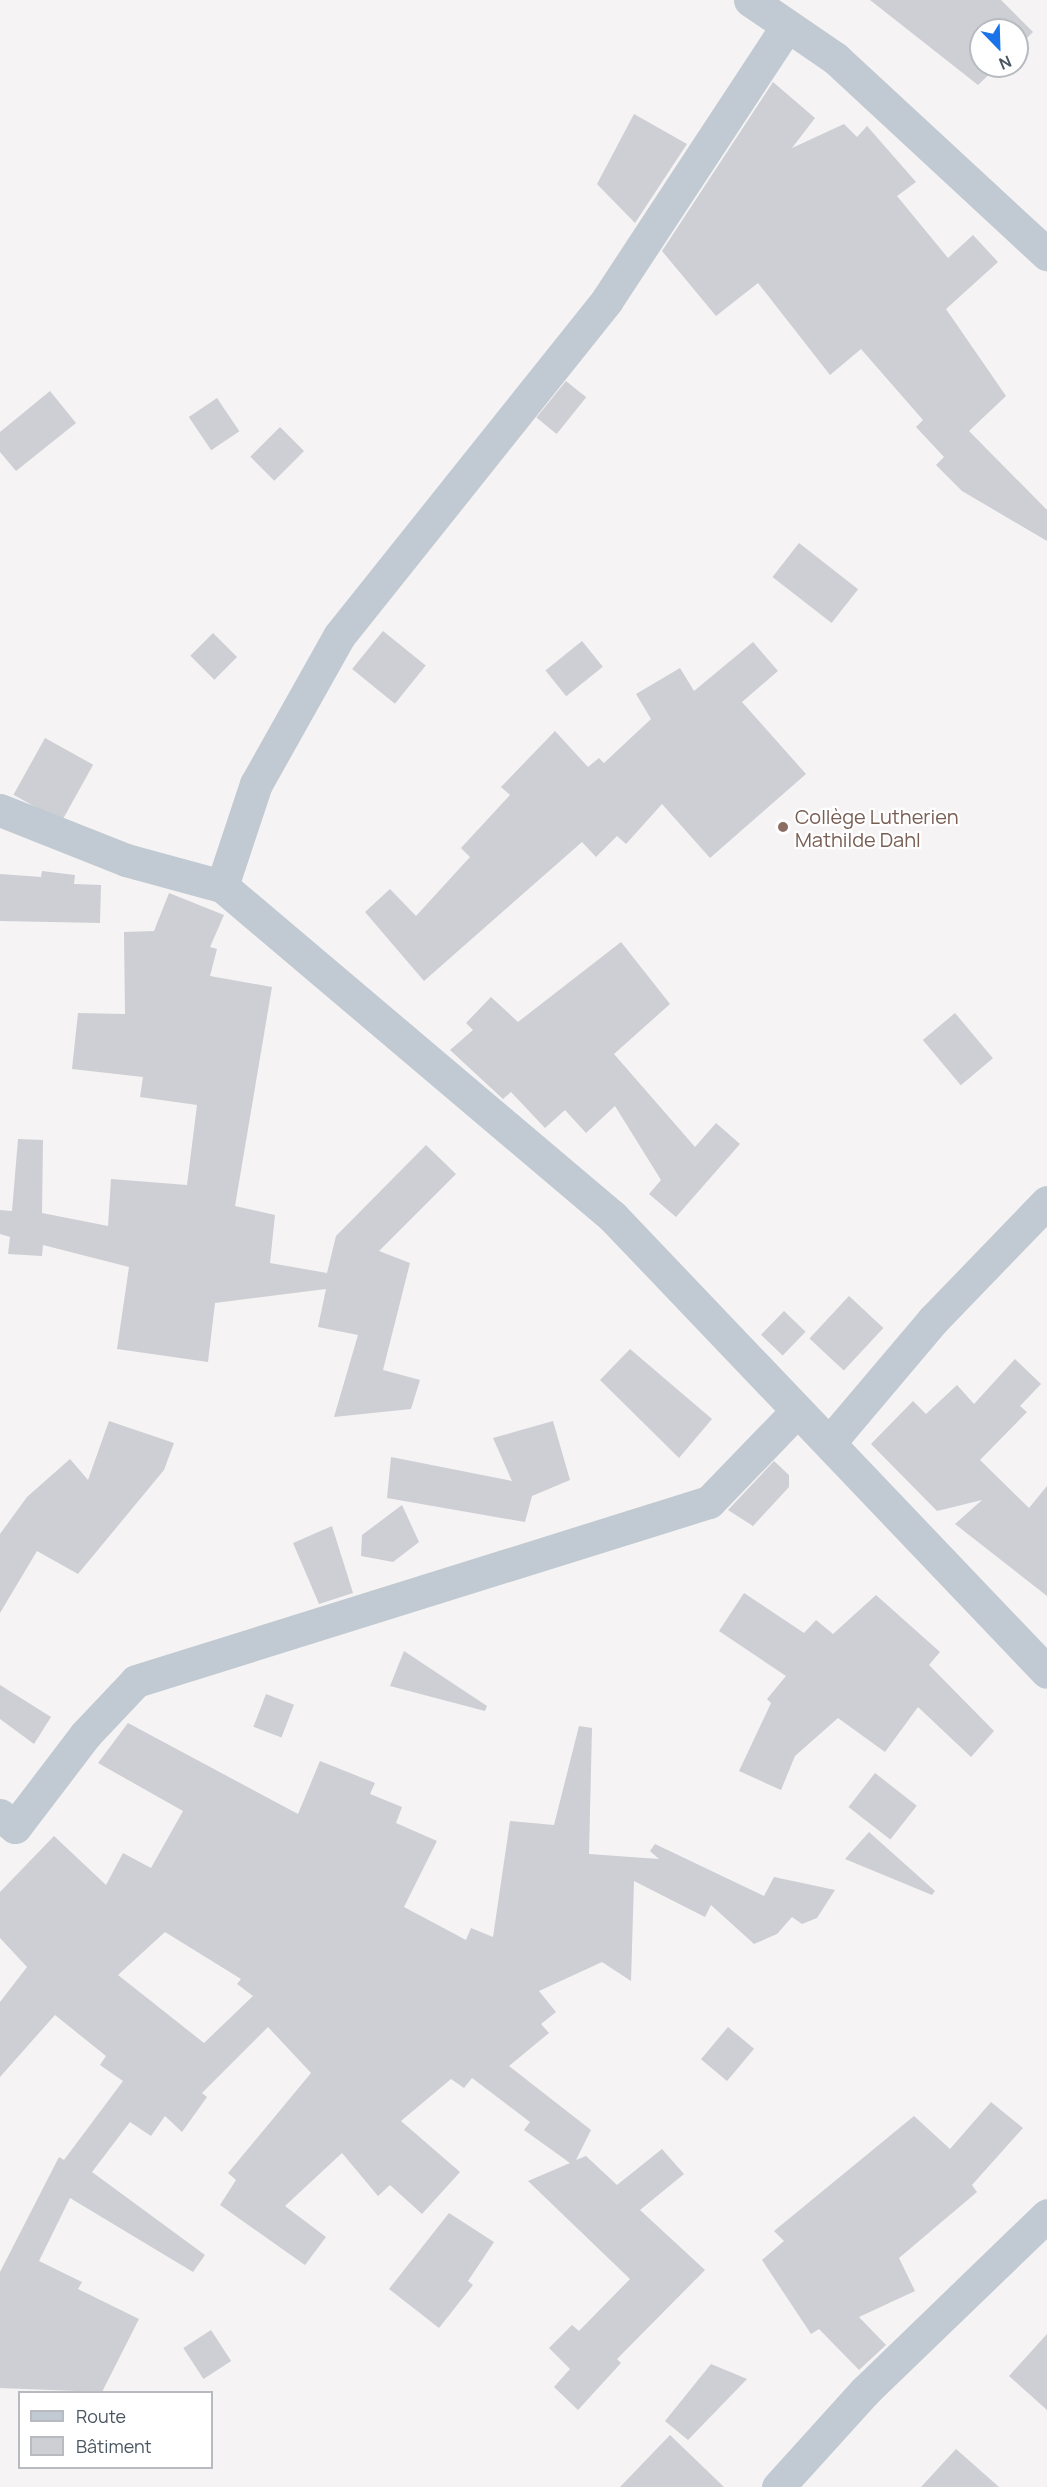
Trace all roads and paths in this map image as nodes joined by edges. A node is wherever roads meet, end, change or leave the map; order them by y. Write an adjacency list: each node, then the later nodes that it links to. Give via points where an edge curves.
1 (750, 0): 2 (street)
2 (787, 26): 3 (street, via 835,58); 5 (street, via 607,300 339,636 256,784)
3 (1047, 254)
4 (0, 810): 5 (street, via 126,860)
5 (222, 886): 7 (street, via 612,1216)
6 (1047, 1202): 8 (street, via 933,1320)
7 (797, 1411): 8 (street); 10 (street, via 709,1502 136,1681 85,1735 15,1827)
8 (829, 1443): 9 (street)
9 (1047, 1672)
10 (0, 1815)
11 (1047, 2215): 12 (street, via 865,2391)
12 (778, 2487)

